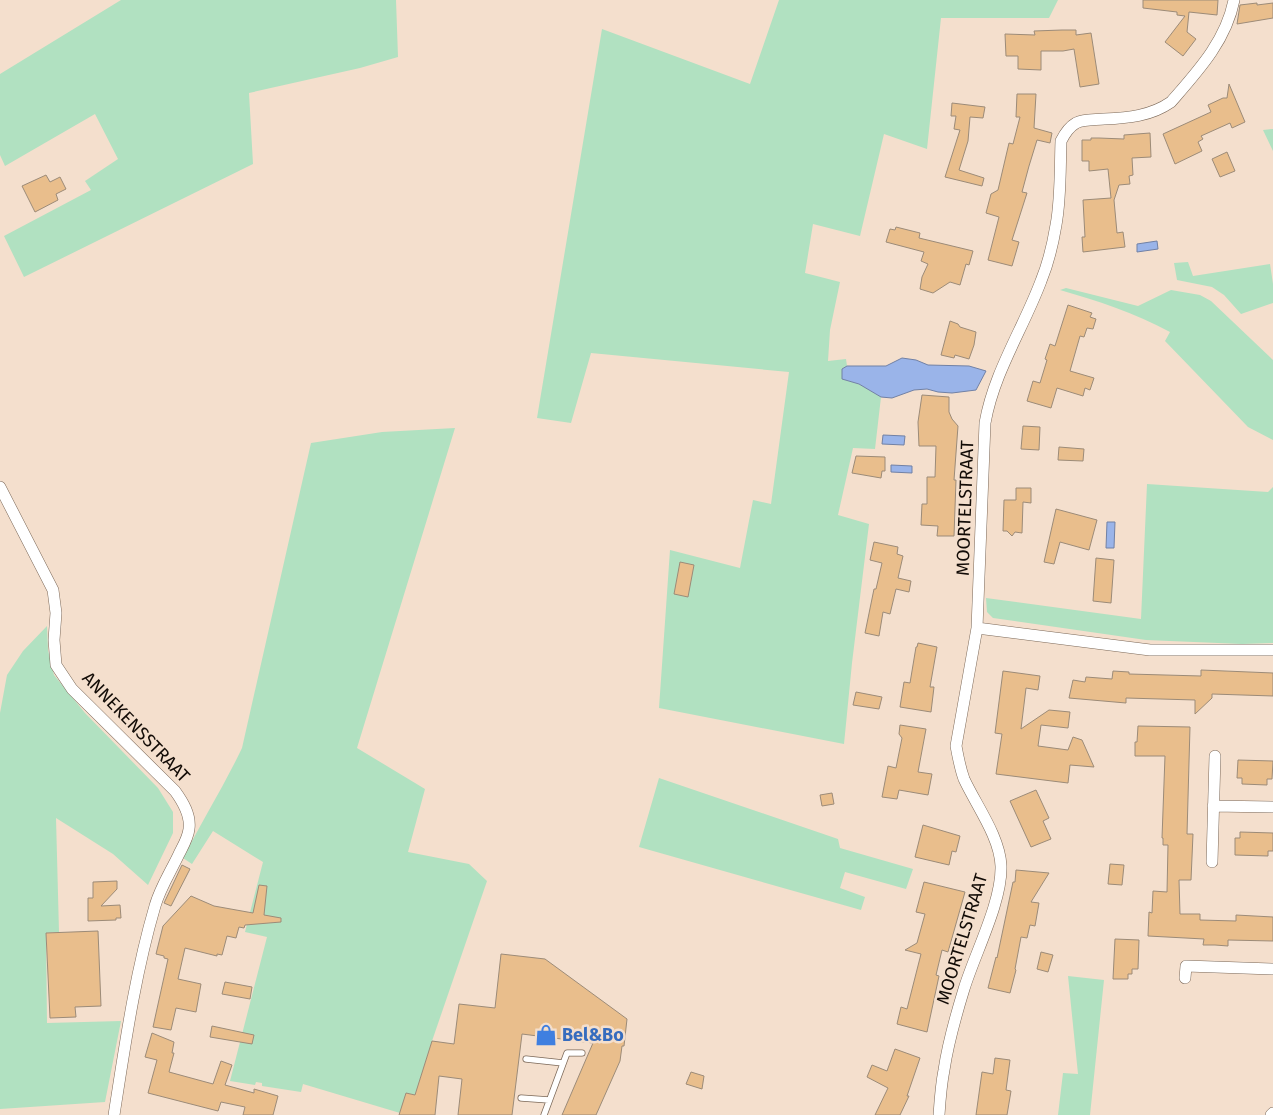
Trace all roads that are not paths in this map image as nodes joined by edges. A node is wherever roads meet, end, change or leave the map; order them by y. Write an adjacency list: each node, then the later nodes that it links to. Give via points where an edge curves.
1 (1234, 0): 3 (street, MOORTELSTRAAT, via 1231,17 1216,48 1171,102 1148,114 1077,122 1062,141 1056,225 1042,280 995,384 985,424)
2 (0, 487): 16 (street, ANNEKENSSTRAAT, via 53,590 56,665 72,689 175,791 188,814 186,841 158,896 152,918 131,1012)
3 (977, 628): 4 (street, via 1150,650); 18 (street, MOORTELSTRAAT, via 956,746 964,777 1000,853 1001,867 995,900 964,987 944,1069)
4 (1273, 650)
5 (1215, 756): 6 (street)
6 (1213, 806): 7 (street); 8 (street)
7 (1273, 807)
8 (1212, 862)
9 (1273, 969): 10 (street, via 1180,965)
10 (1185, 978)
11 (582, 1053): 13 (lane, via 567,1053)
12 (526, 1059): 13 (lane)
13 (563, 1063): 15 (lane)
14 (520, 1098): 15 (lane)
15 (549, 1100): 17 (lane)
16 (114, 1115)
17 (544, 1115)
18 (939, 1115)

